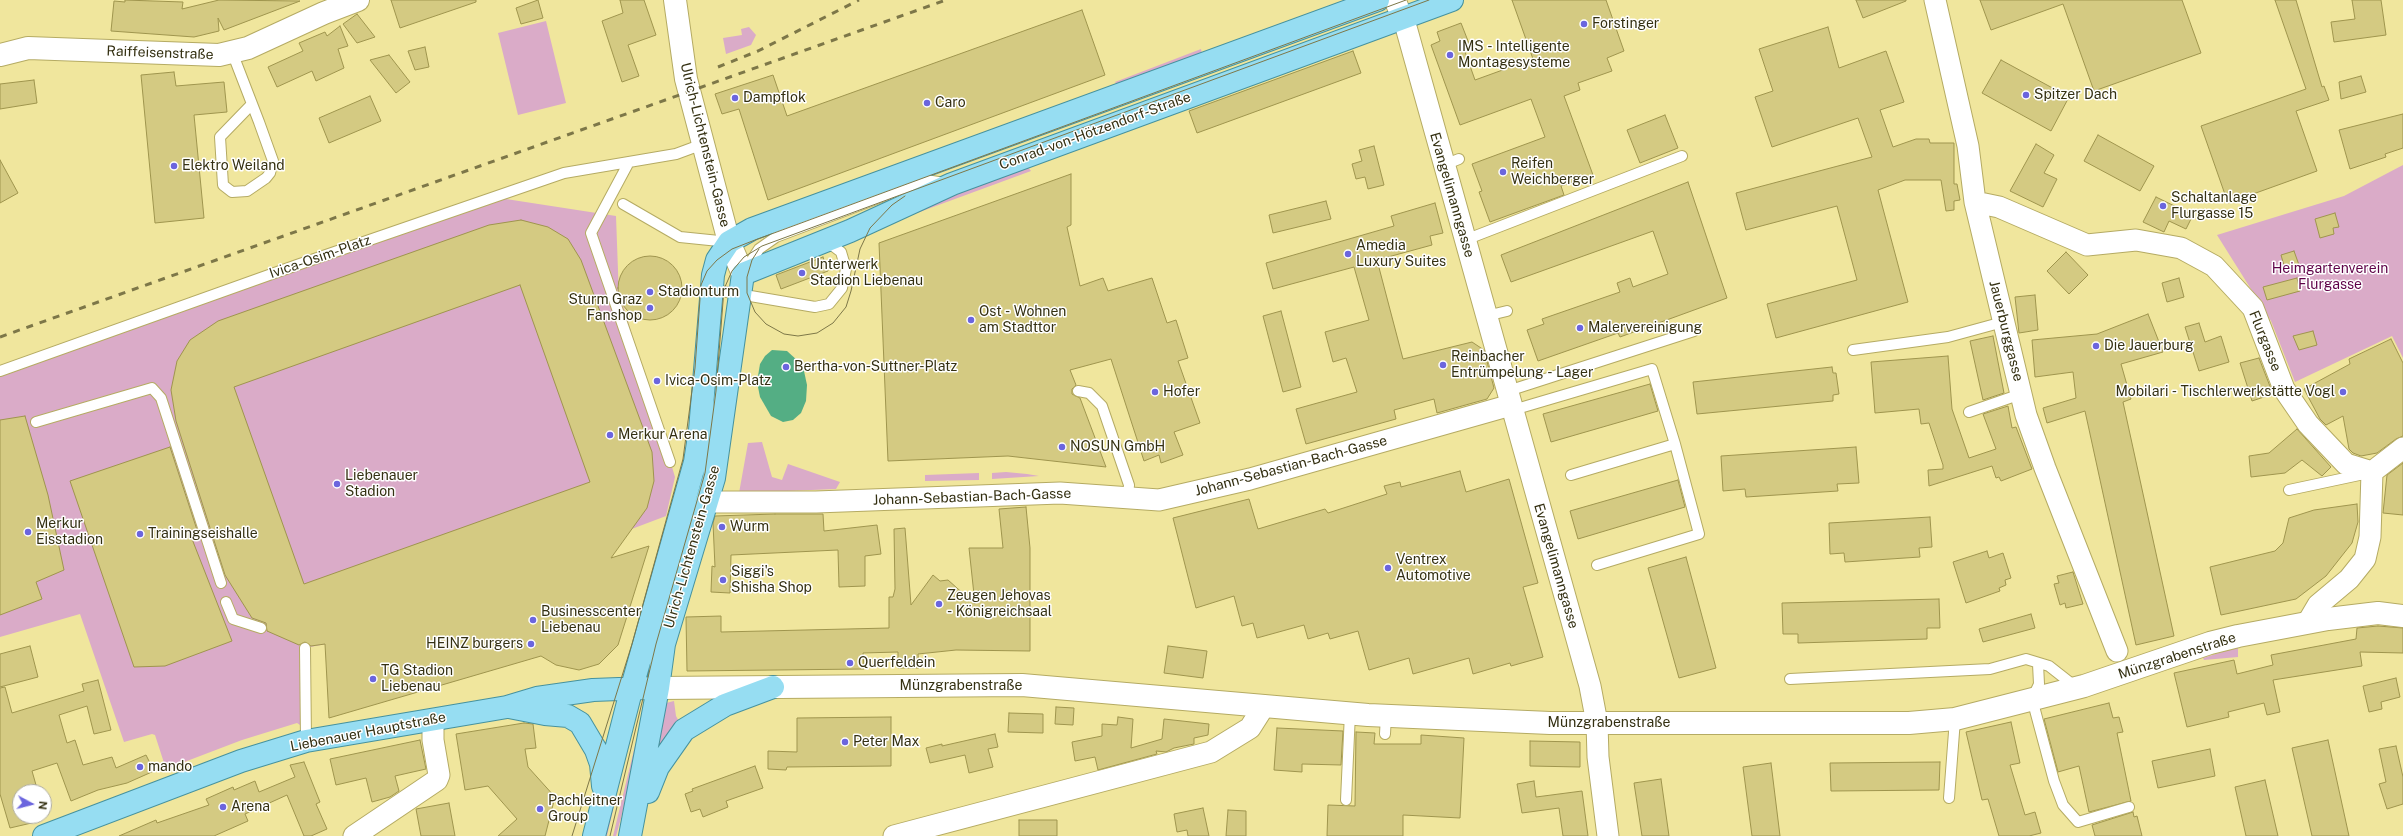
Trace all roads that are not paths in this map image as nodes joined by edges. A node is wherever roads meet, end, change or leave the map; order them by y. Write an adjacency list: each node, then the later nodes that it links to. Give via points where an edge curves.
1 (358, 0): 7 (main road, Raiffeisenstraße, via 248,48)
2 (675, 0): 10 (main road, Ulrich-Lichtenstein-Gasse, via 686,79)
3 (1378, 0): 17 (main road, Conrad-von-Hötzendorf-Straße, via 752,229)
4 (1452, 0): 6 (main road, Conrad-von-Hötzendorf-Straße)
5 (1936, 0): 14 (street, Jauerburggasse, via 1968,146)
6 (1399, 9): 13 (main road, Conrad-von-Hötzendorf-Straße); 16 (street, Evangelimanngasse, via 1451,162)
7 (232, 52): 8 (main road, Raiffeisenstraße, via 219,55 177,55 28,48); 9 (lane)
8 (0, 55)
9 (252, 104): 9 (lane, via 272,157 272,168 266,178 247,191 232,192 223,185 220,137)
10 (703, 144): 12 (lane, Ivica-Osim-Platz, via 676,154); 17 (main road, Ulrich-Lichtenstein-Gasse)
11 (1682, 156): 16 (lane)
12 (629, 162): 26 (lane, Ivica-Osim-Platz, via 564,173 290,267); 34 (lane, via 591,233)
13 (952, 184): 18 (main road, Conrad-von-Hötzendorf-Straße); 19 (lane, via 926,180 776,237 759,249)
14 (1974, 202): 23 (street, Jauerburggasse); 35 (street, Flurgasse, via 1999,207 2087,245 2136,240 2181,248 2214,266 2253,308 2284,389 2308,424 2346,464)
15 (623, 204): 17 (lane, via 680,236)
16 (1465, 240): 22 (street, Evangelimanngasse)
17 (730, 242): 19 (main road, Ulrich-Lichtenstein-Gasse); 20 (main road, Ulrich-Lichtenstein-Gasse, via 717,260)
18 (816, 245): 19 (main road, Conrad-von-Hötzendorf-Straße); 19 (lane, via 833,246 844,258 846,274 842,288 829,304 815,307)
19 (742, 284): 20 (lane, via 721,291 713,297); 39 (main road, Ulrich-Lichtenstein-Gasse, via 725,414)
20 (709, 308): 50 (main road, Ulrich-Lichtenstein-Gasse, via 700,430 695,462)
21 (1507, 311): 22 (lane)
22 (1486, 316): 29 (street, Evangelimanngasse)
23 (2003, 322): 25 (lane, via 1948,337); 28 (street, Jauerburggasse)
24 (1694, 330): 29 (lane)
25 (1853, 350)
26 (0, 371)
27 (1078, 391): 38 (lane, via 1089,393 1102,406 1129,485)
28 (2021, 394): 30 (lane); 47 (street, Jauerburggasse, via 2045,468 2083,559)
29 (1511, 402): 32 (lane, via 1650,369 1653,371); 38 (street, Johann-Sebastian-Bach-Gasse, via 1250,480 1165,499); 60 (street, Evangelimanngasse, via 1590,686)
30 (1969, 412)
31 (36, 422): 41 (lane, via 152,388 161,398)
32 (1675, 444): 36 (lane); 40 (lane, via 1699,534)
33 (2403, 448): 35 (street)
34 (670, 462)
35 (2372, 472): 37 (lane); 44 (street, via 2370,537 2365,559 2349,579 2318,605)
36 (1571, 475)
37 (2289, 490)
38 (1128, 498): 39 (street, Johann-Sebastian-Bach-Gasse, via 1060,493 816,502)
39 (708, 502): 52 (main road, Ulrich-Lichtenstein-Gasse, via 664,644)
40 (1597, 565)
41 (221, 583)
42 (226, 602): 45 (lane, via 234,619)
43 (2403, 616): 44 (main road, Münzgrabenstraße, via 2378,614)
44 (2308, 622): 53 (main road, Münzgrabenstraße, via 2210,643)
45 (261, 628)
46 (305, 648): 61 (lane)
47 (2117, 651)
48 (2038, 664): 49 (lane, via 2026,659 1990,669); 53 (lane, via 2049,666); 54 (lane, via 2039,684)
49 (1790, 679)
50 (632, 687): 52 (main road, Liebenauer Hauptstraße); 56 (main road, Liebenauer Hauptstraße, via 537,698); 62 (main road, Ulrich-Lichtenstein-Gasse)
51 (773, 687): 52 (main road, Münzgrabenstraße); 55 (main road, Münzgrabenstraße, via 1022,685); 69 (main road, via 725,705 684,730 658,767)
52 (658, 688): 69 (main road, Ulrich-Lichtenstein-Gasse)
53 (2077, 688): 54 (main road, Münzgrabenstraße)
54 (2032, 699): 58 (main road, Münzgrabenstraße); 65 (lane, via 2054,781 2063,805 2078,822)
55 (1264, 706): 57 (main road, Münzgrabenstraße); 70 (street, via 1250,728 1211,752)
56 (507, 707): 59 (main road, Liebenauer Hauptstraße); 62 (main road, via 568,716 580,723 587,732 601,764)
57 (1350, 713): 60 (main road, Münzgrabenstraße, via 1386,725); 64 (lane)
58 (1955, 719): 60 (main road, Münzgrabenstraße, via 1901,723); 63 (lane)
59 (433, 720): 61 (main road, Liebenauer Hauptstraße); 67 (street, via 433,740 439,775 437,780)
60 (1596, 723): 71 (street, Evangelimanngasse)
61 (306, 741): 66 (main road, Liebenauer Hauptstraße, via 241,761)
62 (604, 797): 68 (main road, Ulrich-Lichtenstein-Gasse)
63 (1949, 798)
64 (1346, 800)
65 (2129, 807)
66 (44, 836)
67 (354, 836)
68 (594, 836)
69 (631, 836)
70 (894, 836)
71 (1608, 836)

